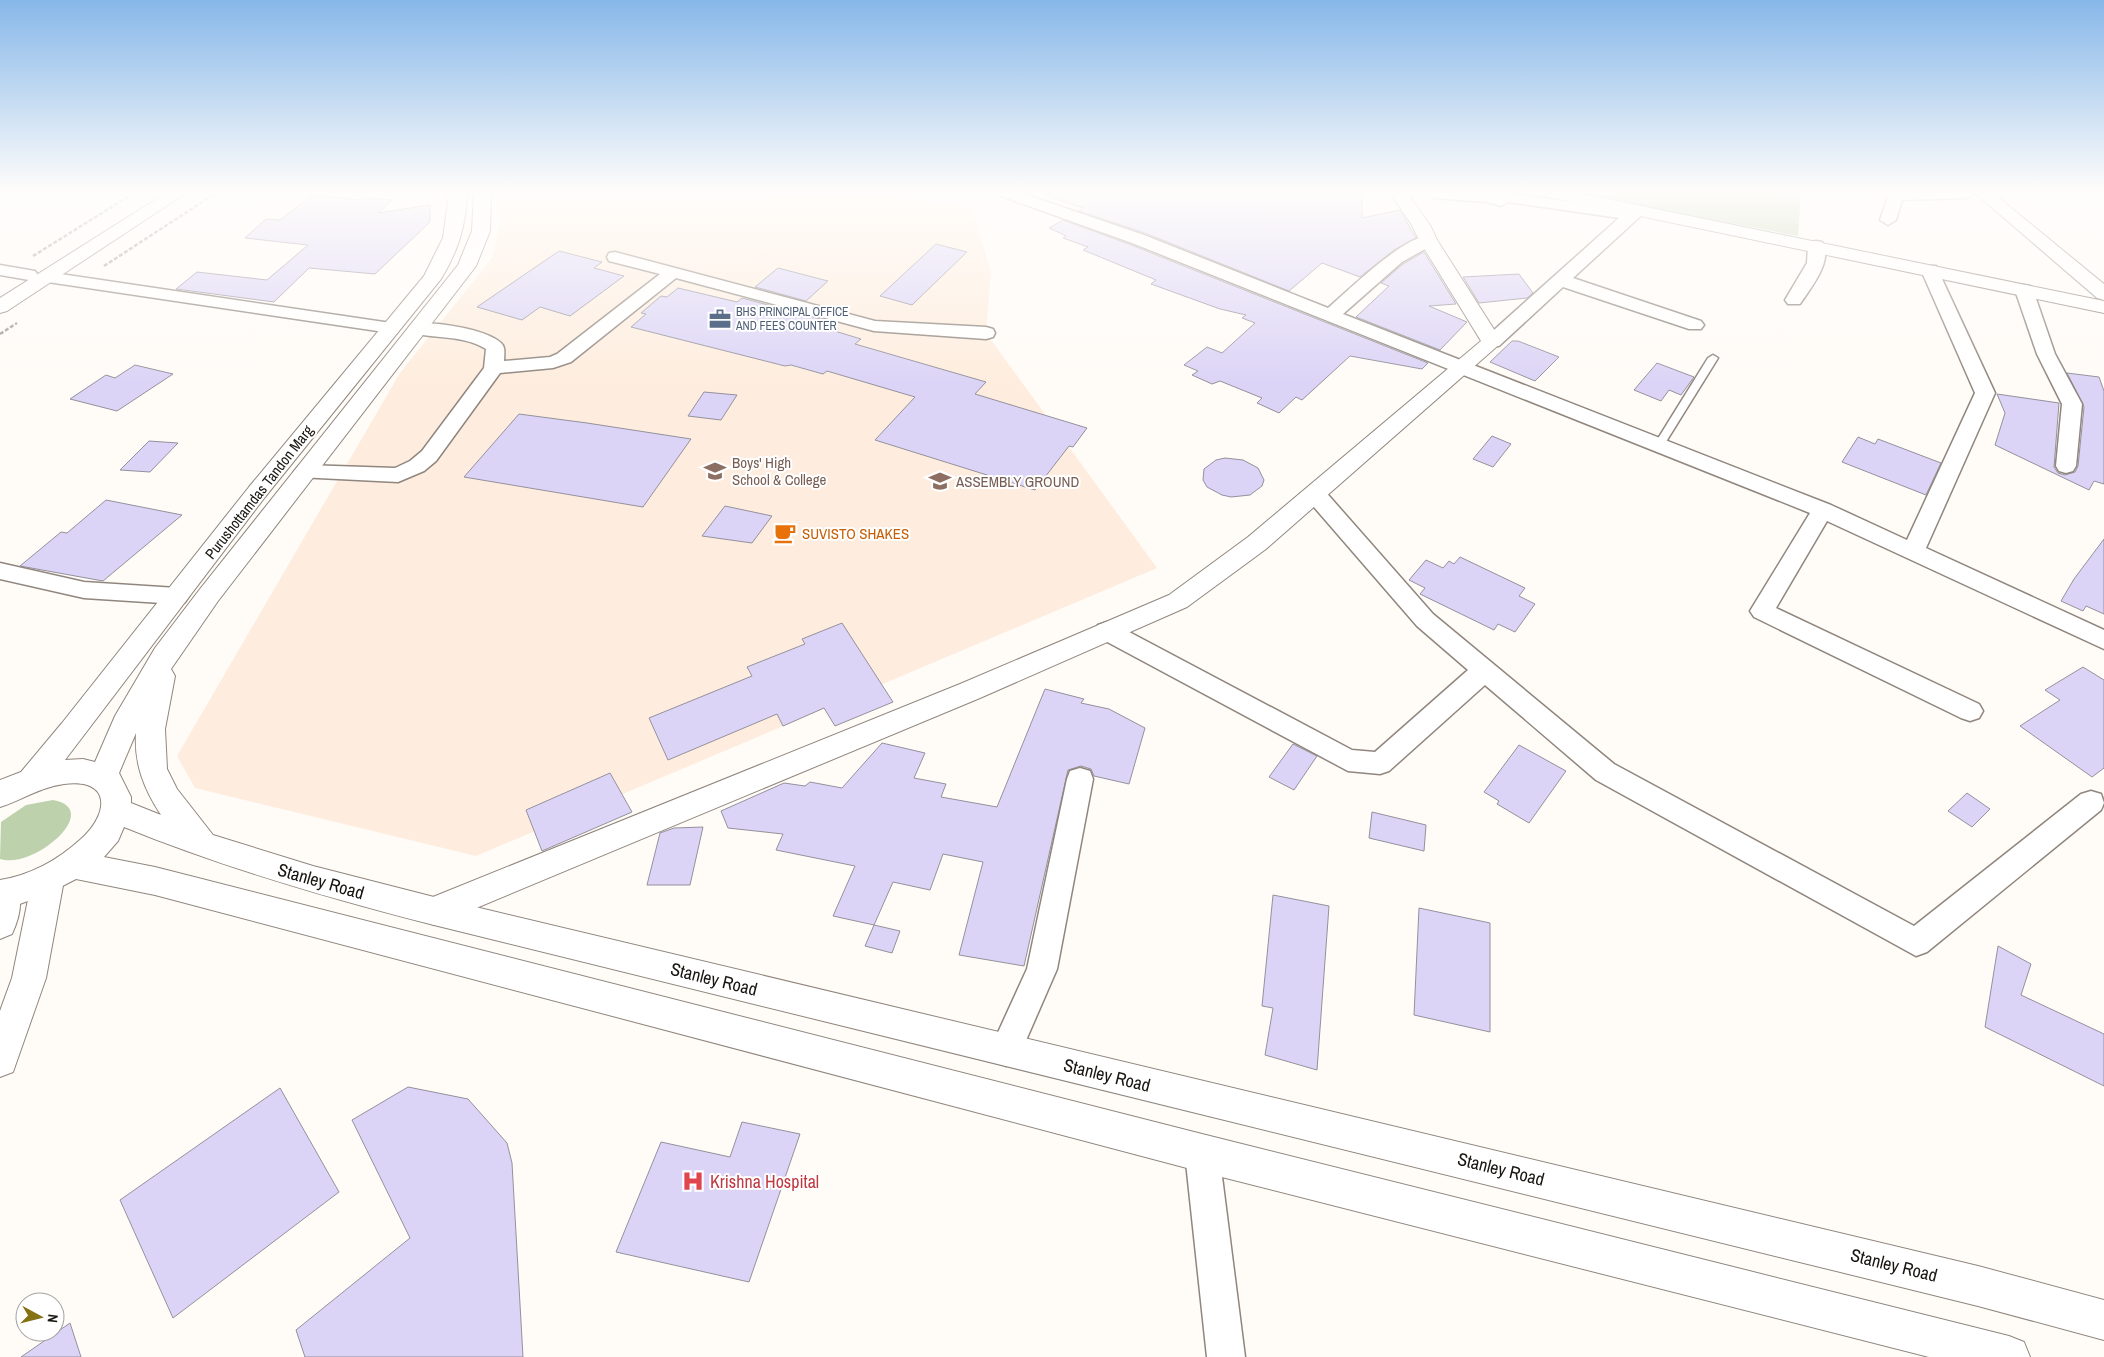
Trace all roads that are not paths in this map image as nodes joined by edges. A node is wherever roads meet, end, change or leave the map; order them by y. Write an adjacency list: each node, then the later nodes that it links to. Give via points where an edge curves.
1 (67, 256): 16 (main road)
2 (71, 256): 16 (main road)
3 (445, 256): 26 (main road, Purushottamdas Tandon Marg)
4 (472, 256): 27 (main road, Purushottamdas Tandon Marg)
5 (1182, 256): 24 (street)
6 (1399, 256): 24 (street)
7 (1438, 256): 29 (main road)
8 (1587, 256): 17 (street)
9 (1816, 256): 21 (street, via 1816,263)
10 (1865, 256): 13 (main road)
11 (2059, 256): 20 (main road)
12 (615, 257): 15 (street)
13 (1930, 270): 18 (main road); 38 (street, via 1985,393)
14 (4, 271): 16 (street)
15 (673, 272): 28 (street, via 874,326); 32 (street, via 564,358)
16 (38, 276): 19 (main road); 22 (main road); 26 (street)
17 (1561, 280): 25 (street); 29 (street)
18 (2024, 290): 23 (main road); 34 (street, via 2046,354 2072,404)
19 (0, 293)
20 (2104, 294)
21 (1794, 300)
22 (0, 307)
23 (2104, 307)
24 (1331, 315): 31 (street)
25 (1695, 325)
26 (391, 328): 40 (main road, Purushottamdas Tandon Marg)
27 (418, 329): 32 (street, via 486,341 495,347); 35 (main road, Purushottamdas Tandon Marg)
28 (986, 332)
29 (1492, 342): 31 (main road)
30 (1714, 358): 33 (lane)
31 (1464, 367): 33 (street); 36 (main road)
32 (494, 368): 35 (street, via 429,456 417,466 398,475)
33 (1659, 445): 37 (street)
34 (2066, 466)
35 (305, 472): 43 (main road, Purushottamdas Tandon Marg)
36 (1315, 494): 41 (main road, via 1257,543 1178,601); 44 (street, via 1425,620)
37 (1824, 510): 38 (street); 45 (street, via 1762,611)
38 (1913, 551): 42 (street)
39 (0, 571): 40 (street, via 84,590)
40 (177, 596): 47 (main road, Purushottamdas Tandon Marg)
41 (1107, 631): 44 (street, via 1348,760 1356,761 1380,763); 55 (main road, via 970,691)
42 (2104, 640)
43 (165, 654): 46 (main road, Purushottamdas Tandon Marg, via 129,716); 52 (main road, via 150,738 151,762 157,780 172,805)
44 (1485, 670): 50 (street, via 1605,772 1916,942)
45 (1970, 711)
46 (103, 777): 47 (main road, via 84,771 60,772); 51 (main road, via 112,785)
47 (32, 779): 49 (main road)
48 (1080, 779): 56 (street, via 1042,970)
49 (1, 793)
50 (2091, 802)
51 (116, 810): 52 (main road, Stanley Road); 53 (main road, via 108,828 93,847)
52 (203, 845): 55 (main road, Stanley Road, via 313,880)
53 (60, 872): 54 (main road); 57 (main road, via 29,978); 58 (main road, via 174,886)
54 (2, 904)
55 (434, 911): 56 (main road, Stanley Road)
56 (1006, 1050): 59 (main road, Stanley Road, via 1969,1283)
57 (0, 1060)
58 (1202, 1153): 60 (street); 61 (main road)
59 (2104, 1320)
60 (1226, 1357)
61 (2009, 1357)

